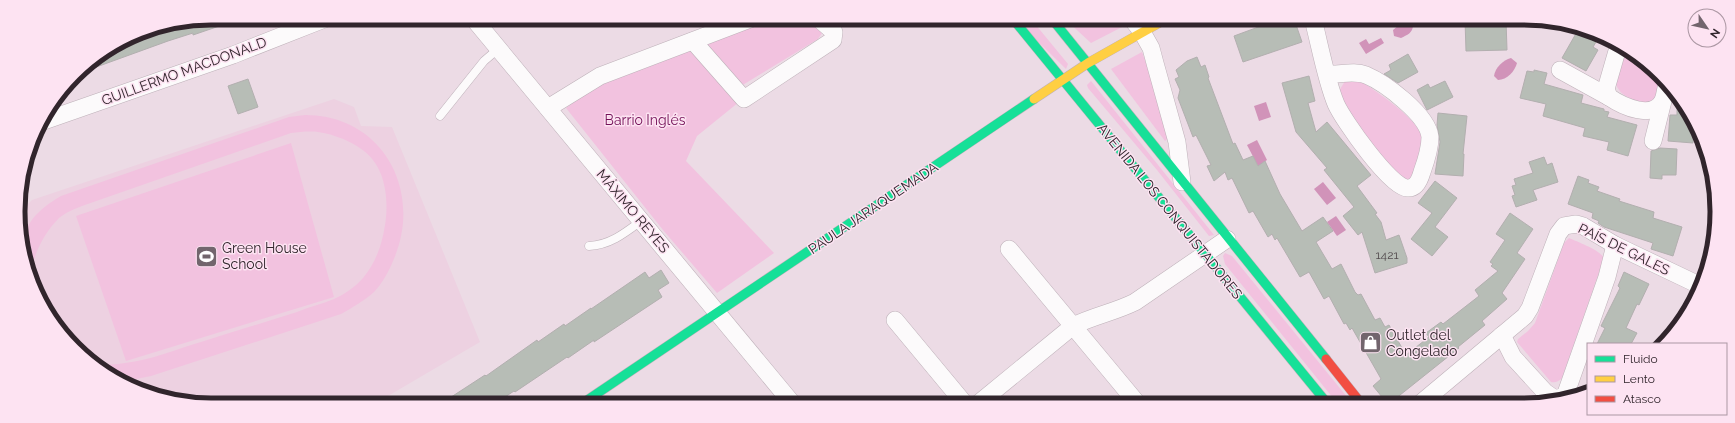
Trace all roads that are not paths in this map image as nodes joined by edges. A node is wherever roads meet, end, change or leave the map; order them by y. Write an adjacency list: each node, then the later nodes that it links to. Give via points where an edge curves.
1 (308, 25): 21 (street, GUILLERMO MACDONALD)
2 (479, 25): 10 (street, MÁXIMO REYES)
3 (734, 25): 9 (street)
4 (826, 25): 9 (street, via 834,32 833,40 744,99)
5 (1018, 25): 15 (street, AVENIDA LOS CONQUISTADORES)
6 (1057, 25): 12 (street, AVENIDA LOS CONQUISTADORES)
7 (1137, 25): 12 (street, PAULA JARAQUEMADA); 23 (street, AVENIDA LOS CONQUISTADORES, via 1151,48 1175,135)
8 (1315, 25): 14 (street)
9 (693, 41): 19 (street, via 600,76)
10 (498, 49): 19 (street, MÁXIMO REYES); 20 (lane, via 484,61)
11 (1617, 50): 17 (street, via 1606,89)
12 (1088, 63): 15 (street, PAULA JARAQUEMADA); 23 (street, AVENIDA LOS CONQUISTADORES)
13 (1560, 70): 17 (street)
14 (1327, 74): 14 (street, via 1342,118 1399,186 1408,189 1415,186 1420,179 1429,144 1430,135 1425,124 1397,94 1366,75 1356,72)
15 (1064, 80): 29 (street, AVENIDA LOS CONQUISTADORES); 31 (street, PAULA JARAQUEMADA)
16 (1665, 91): 18 (street)
17 (1609, 97): 18 (street, via 1641,111 1650,111)
18 (1662, 101): 22 (street)
19 (548, 108): 24 (street, MÁXIMO REYES)
20 (440, 116)
21 (49, 119)
22 (1654, 141)
23 (1182, 182): 25 (street, AVENIDA LOS CONQUISTADORES)
24 (641, 221): 26 (lane, via 612,241); 31 (street, MÁXIMO REYES)
25 (1227, 239): 29 (street); 43 (street, AVENIDA LOS CONQUISTADORES)
26 (589, 246)
27 (1615, 246): 30 (street, PAÍS DE GALES); 34 (street, PAÍS DE GALES, via 1583,226 1564,226 1558,234 1530,308 1522,320); 35 (street)
28 (1009, 249): 33 (street)
29 (1205, 254): 33 (street, via 1125,307); 42 (street, AVENIDA LOS CONQUISTADORES)
30 (1696, 284)
31 (718, 313): 37 (street, PAULA JARAQUEMADA); 38 (street, MÁXIMO REYES)
32 (895, 320): 39 (street)
33 (1073, 326): 40 (street); 41 (street)
34 (1502, 335): 36 (street, via 1513,357); 44 (street, PAÍS DE GALES)
35 (1567, 393)
36 (1550, 396)
37 (590, 398)
38 (788, 398)
39 (960, 398)
40 (985, 398)
41 (1133, 398)
42 (1323, 398)
43 (1357, 398)
44 (1427, 398)

